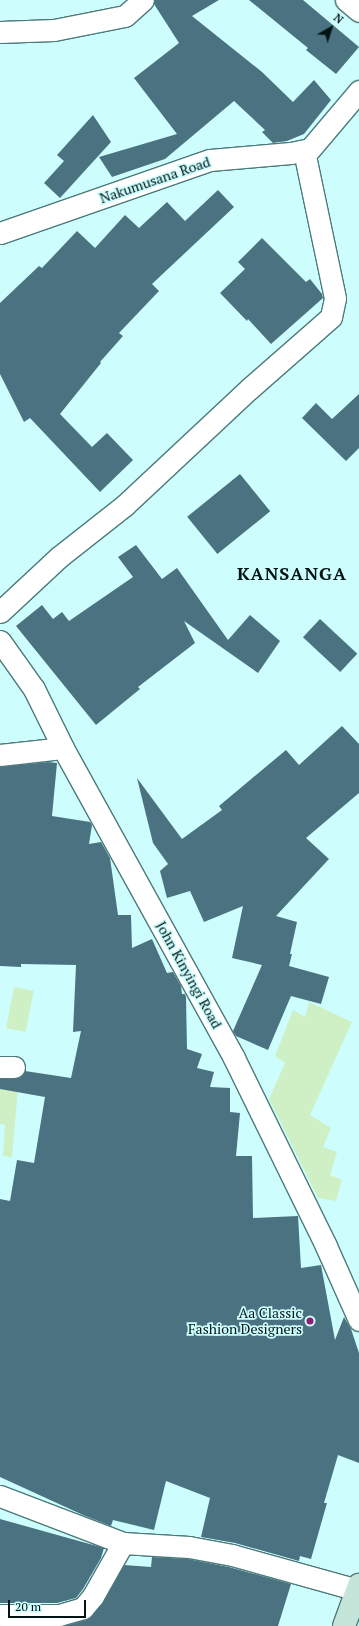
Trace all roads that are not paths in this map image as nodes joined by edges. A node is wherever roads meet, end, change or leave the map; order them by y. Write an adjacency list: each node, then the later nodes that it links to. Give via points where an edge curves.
1 (143, 0): 4 (street, via 125,16 54,30)
2 (346, 0): 3 (street)
3 (359, 11)
4 (0, 32)
5 (359, 90): 6 (street, via 310,149)
6 (304, 151): 7 (street, Nakumusana Road, via 210,160); 8 (street, via 335,298 331,317 249,388 126,505 59,557)
7 (0, 233)
8 (0, 612)
9 (0, 641): 10 (street, John Kinyingi Road, via 34,689)
10 (63, 748): 11 (street); 12 (street, John Kinyingi Road, via 234,1058 326,1246)
11 (0, 755)
12 (359, 1320)
13 (0, 1496): 14 (street)
14 (123, 1543): 15 (street, via 189,1547 232,1555); 16 (street, via 93,1596 83,1608 59,1615)
15 (358, 1587): 17 (main road)
16 (0, 1615)
17 (344, 1626)

